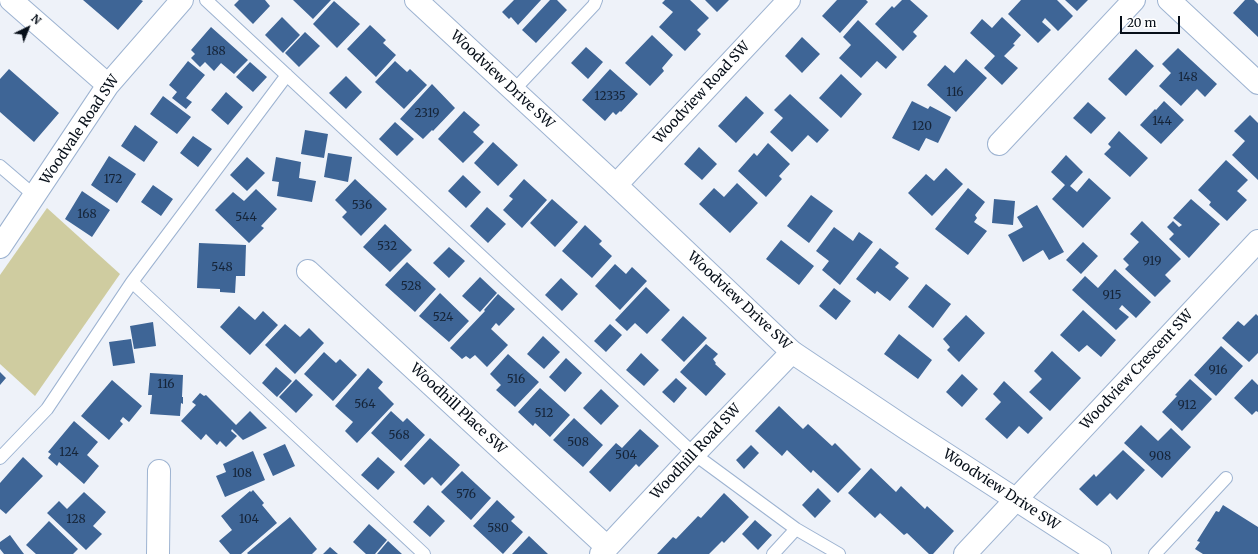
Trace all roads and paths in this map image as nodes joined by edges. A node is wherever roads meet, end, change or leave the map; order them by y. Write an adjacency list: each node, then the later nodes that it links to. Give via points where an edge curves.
1 (11, 0): 11 (street)
2 (182, 0): 11 (street, Woodvale Road SW)
3 (206, 0): 9 (lane)
4 (416, 0): 12 (street, Woodview Drive SW)
5 (596, 0): 12 (lane)
6 (789, 0): 15 (street, Woodview Road SW)
7 (1134, 0): 13 (street)
8 (1169, 0): 10 (street)
9 (287, 75): 20 (lane); 22 (lane)
10 (1258, 83)
11 (108, 85): 16 (street, Woodvale Road SW)
12 (514, 90): 15 (street, Woodview Drive SW)
13 (999, 144)
14 (0, 166): 16 (lane)
15 (616, 185): 21 (street, Woodview Drive SW)
16 (35, 196): 18 (street, Woodvale Road SW)
17 (1258, 241): 26 (street, Woodview Crescent SW)
18 (0, 247)
19 (308, 270): 28 (street, Woodhill Place SW)
20 (132, 282): 23 (lane, via 47,409); 30 (lane)
21 (792, 352): 22 (street, Woodhill Road SW); 26 (street, Woodview Drive SW)
22 (694, 454): 27 (lane); 28 (street, Woodhill Road SW)
23 (0, 458)
24 (159, 471): 29 (street)
25 (1226, 478): 35 (lane)
26 (1017, 500): 33 (street, Woodview Crescent SW); 34 (street, Woodview Drive SW)
27 (796, 529): 31 (lane); 32 (lane)
28 (604, 550)
29 (158, 554)
30 (424, 554)
31 (773, 554)
32 (839, 554)
33 (965, 554)
34 (1100, 554)
35 (1155, 554)

